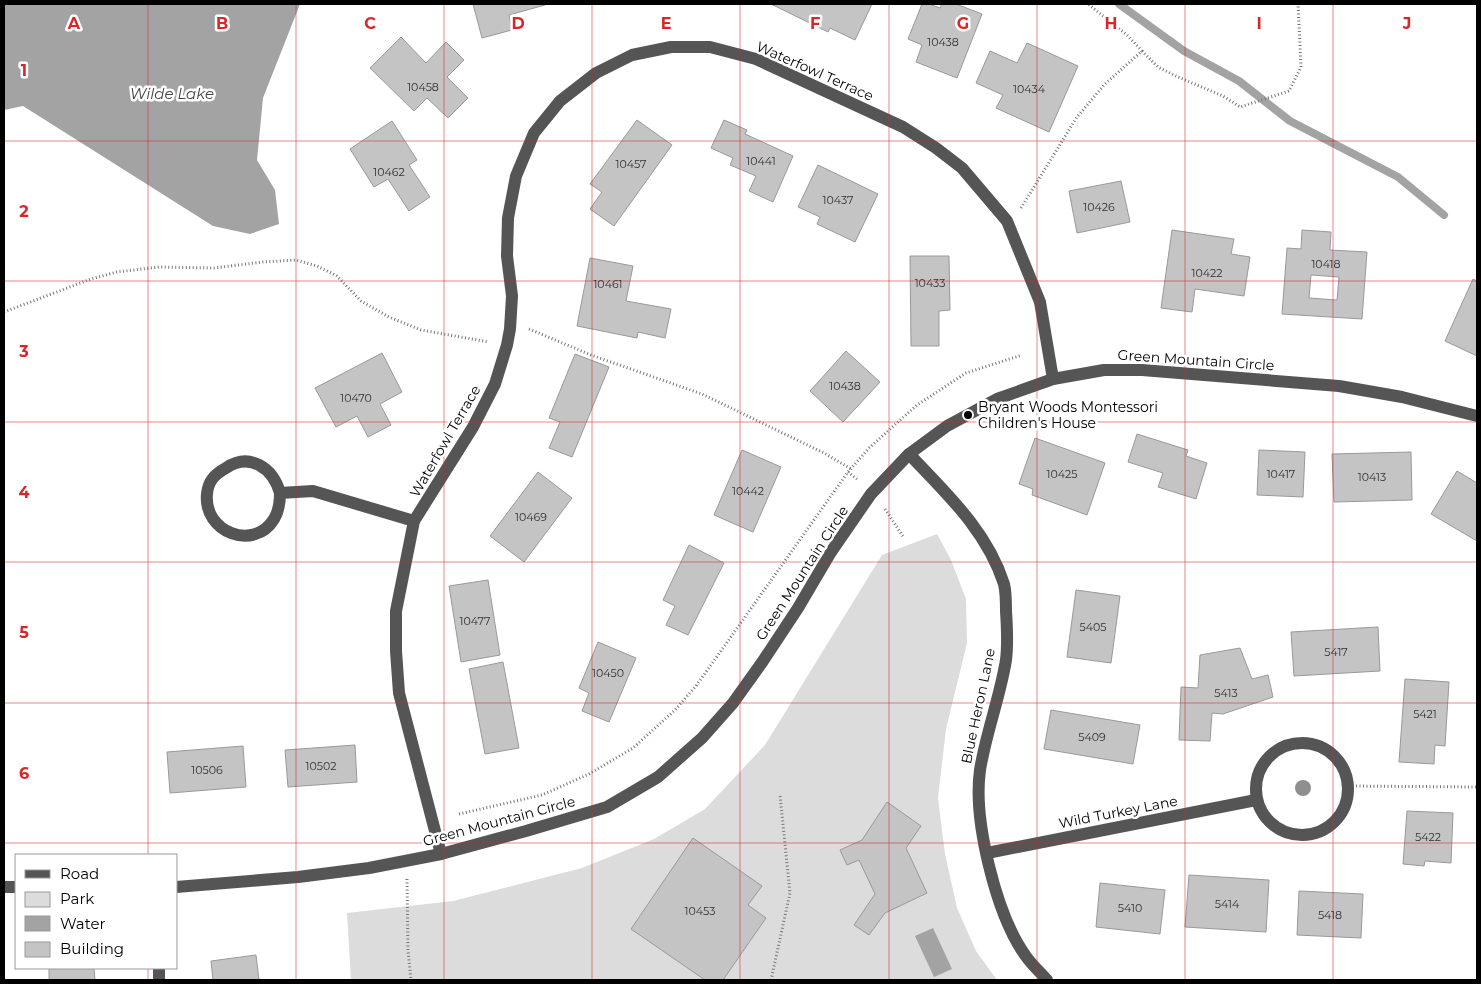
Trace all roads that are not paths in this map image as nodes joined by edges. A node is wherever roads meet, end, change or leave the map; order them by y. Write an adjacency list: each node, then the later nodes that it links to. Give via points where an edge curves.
1 (1052, 379): 2 (street, Green Mountain Circle, via 1104,370 1142,370 1329,385 1402,397); 3 (street, Green Mountain Circle, via 996,399 947,426); 5 (street, Waterfowl Terrace, via 1040,302 1023,258 1007,221 962,168 903,127 756,59 710,47 671,47 632,55 596,73 560,101 534,133 516,176 508,218 507,256 512,296 510,329 495,384 473,427)
2 (1477, 416)
3 (909, 454): 7 (street, Blue Heron Lane, via 957,504 982,536 1004,586 1006,659 980,771 980,808); 8 (street, Green Mountain Circle, via 872,494 831,552 798,608 733,703 702,738 658,776 607,807)
4 (280, 493): 4 (street, via 272,474 265,468 256,463 234,462 214,475 206,501 216,525 232,534 248,536 263,530 274,520); 5 (street, via 313,491)
5 (414, 521): 8 (street, Waterfowl Terrace, via 396,611 396,651 400,693)
6 (1256, 800): 6 (street, via 1268,822 1284,833 1301,836 1320,833 1334,824 1346,804 1349,786 1344,767 1330,751 1308,743 1285,746 1267,757 1256,778); 7 (street, Wild Turkey Lane)
7 (986, 853): 10 (street, Blue Heron Lane, via 997,898 1008,925 1025,955)
8 (441, 854): 9 (street, Green Mountain Circle, via 298,877)
9 (178, 887)
10 (1047, 980)

